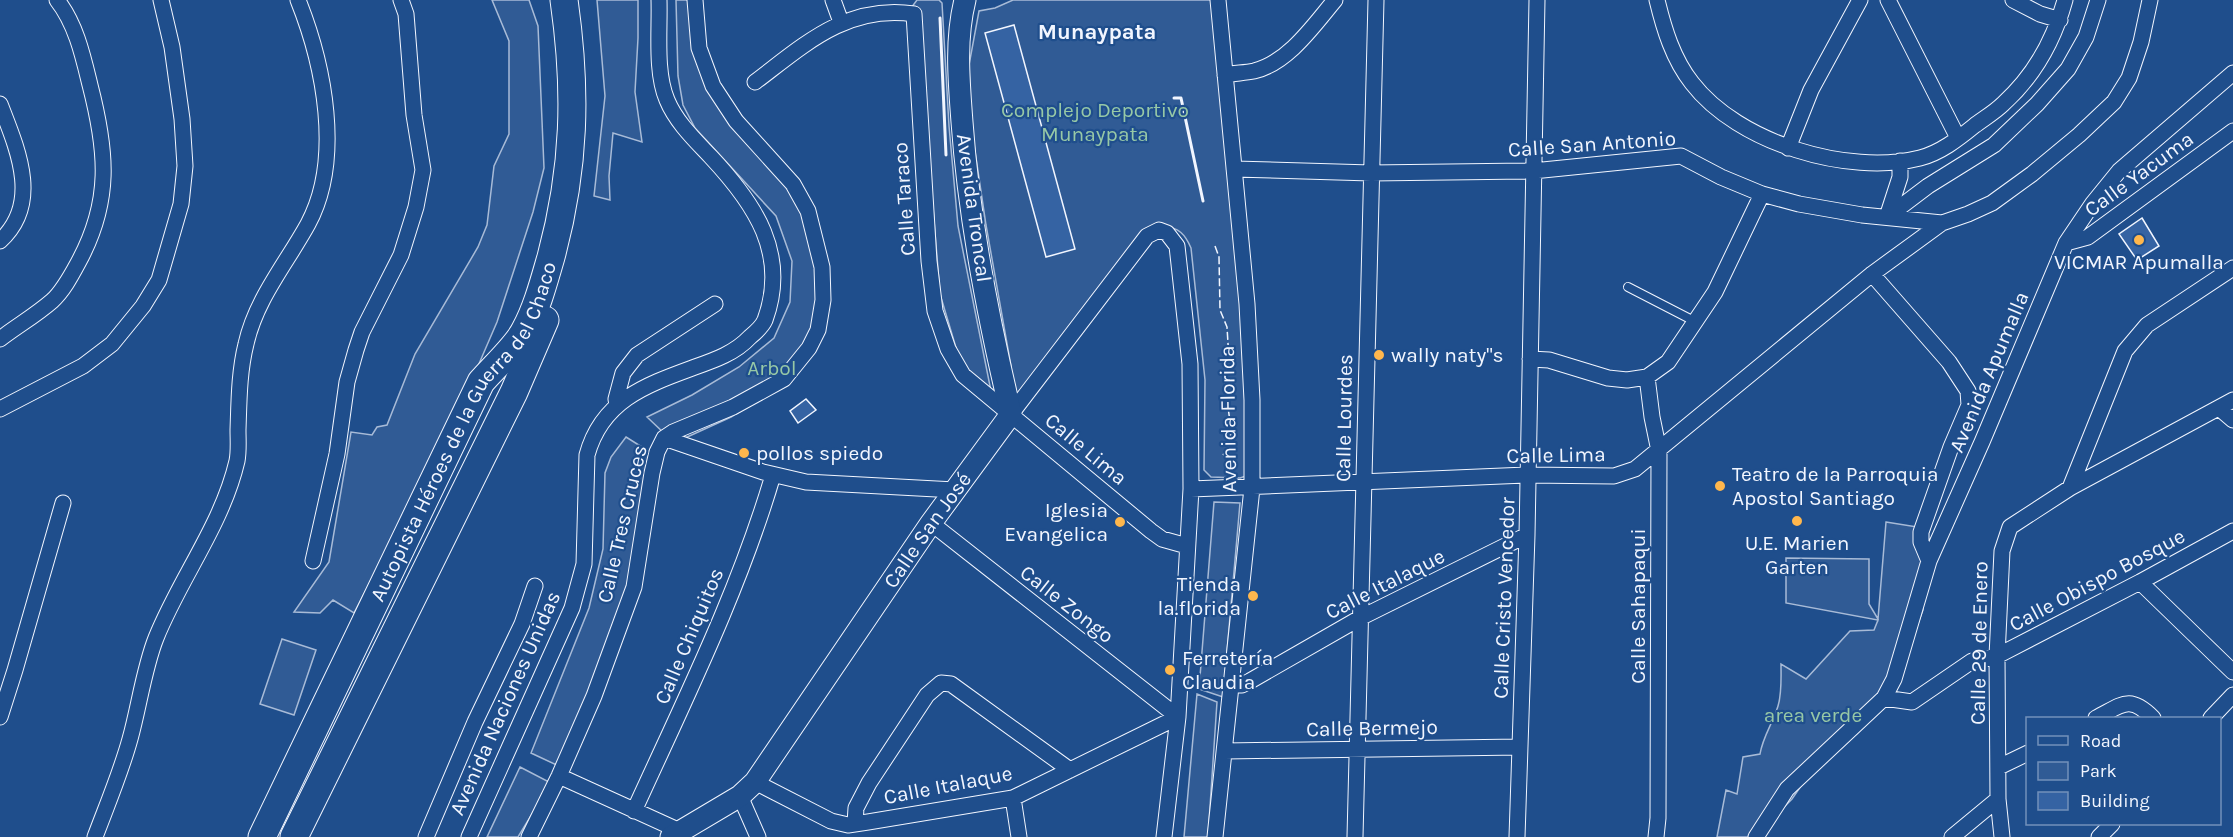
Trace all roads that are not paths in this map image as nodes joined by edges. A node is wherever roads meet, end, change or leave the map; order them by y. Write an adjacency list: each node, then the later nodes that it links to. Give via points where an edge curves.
1 (57, 0): 46 (street, via 81,50 101,128 101,200 95,225 70,277 53,300)
2 (161, 0): 53 (street, via 172,47 185,166 181,204 159,280 112,344 83,366)
3 (298, 0): 99 (street, via 311,32 323,92 327,141 320,198 262,298 246,343 240,380 237,460 215,523 170,604 154,642 129,741)
4 (401, 0): 70 (street, via 423,170 400,255 356,350)
5 (564, 0): 100 (highway, Autopista Héroes de la Guerra del Chaco, via 573,88 571,154 561,220 545,277 525,332 481,382)
6 (580, 0): 101 (highway, Autopista Héroes de la Guerra del Chaco, via 590,100 586,158 576,220 560,280 514,392)
7 (659, 0): 51 (street, Avenida Naciones Unidas, via 660,68 667,101 686,130 750,203 765,234 772,262 771,303 764,324 741,347 648,386)
8 (695, 0): 56 (street, Calle Tres Cruces, via 699,48 713,86 736,121 793,184 808,211 822,267 823,300 818,330 784,379)
9 (833, 0): 23 (street)
10 (965, 0): 54 (street, Avenida Troncal, via 959,47 967,185 993,340)
11 (1218, 0): 25 (street, Avenida Florida)
12 (1335, 0): 25 (street, via 1281,58 1255,71)
13 (1376, 0): 34 (street, Calle Lourdes)
14 (1537, 0): 33 (street, Calle Cristo Vencedor)
15 (1657, 0): 30 (street, via 1664,30 1692,84 1731,118)
16 (1860, 0): 30 (street, via 1811,90)
17 (1888, 0): 29 (street)
18 (2013, 0): 22 (street)
19 (2065, 0): 22 (street)
20 (2098, 0): 36 (street, via 2086,37 2068,69 2037,104 1994,145)
21 (2150, 0): 37 (street, via 2141,42 2114,102 2032,174 1992,203)
22 (2060, 20): 29 (street, via 2049,47 2030,75 2003,104)
23 (842, 21): 26 (street); 48 (street, Calle Taraco, via 889,11 914,14 928,261 935,311 948,349)
24 (2233, 73): 39 (street, Avenida Apumalla, via 2119,171)
25 (1225, 75): 32 (street, Avenida Florida)
26 (755, 82)
27 (0, 104): 38 (street, via 20,161 23,192 19,217)
28 (2233, 131): 39 (street, Calle Yacuma, via 2088,237)
29 (1958, 138): 31 (street, via 1929,155)
30 (1788, 148): 31 (street, via 1847,162)
31 (1900, 161): 36 (street, via 1900,177)
32 (1234, 169): 34 (street, Calle San Antonio); 61 (street, Avenida Florida, via 1247,304)
33 (1533, 171): 34 (street, Calle San Antonio); 35 (street, Calle San Antonio, via 1681,156); 47 (street, Calle Cristo Vencedor)
34 (1371, 173): 60 (street, Calle Lourdes)
35 (1762, 194): 36 (street, Calle San Antonio, via 1799,204); 45 (street, via 1715,292)
36 (1887, 217): 37 (street, Calle San Antonio)
37 (1942, 223): 42 (street, Calle Lima)
38 (0, 241)
39 (2066, 243): 71 (street, Avenida Apumalla)
40 (1177, 246): 54 (street, Calle San José, via 1167,233 1159,230 1147,236); 63 (street, Avenida Florida, via 1190,364)
41 (2233, 268): 62 (street, via 2147,325 2125,351)
42 (1872, 274): 57 (street, Calle Lima); 71 (street, via 1949,362 1968,391 1969,405 1921,532)
43 (1628, 287): 45 (lane)
44 (715, 304): 51 (street, via 638,355 622,374)
45 (1696, 322): 49 (street, via 1668,362)
46 (0, 339)
47 (1530, 359): 49 (street, via 1550,360 1608,378); 59 (street, Calle Cristo Vencedor)
48 (963, 375): 54 (street, Calle Lima)
49 (1647, 377): 57 (street, Calle Sahapaqui)
50 (2233, 400): 52 (street, Calle 29 de Enero)
51 (617, 405): 103 (street, Avenida Naciones Unidas, via 601,422 587,455 584,564 572,608)
52 (2219, 408): 55 (street); 62 (street, Calle 29 de Enero)
53 (0, 409)
54 (1011, 414): 64 (street, Calle San José); 69 (street, Calle Lima, via 1151,531 1162,539)
55 (2233, 420)
56 (664, 438): 58 (street); 91 (street, Calle Tres Cruces, via 652,473 634,587 594,696)
57 (1659, 451): 59 (street, Calle Lima, via 1635,469 1614,476); 111 (street, Calle Sahapaqui)
58 (773, 475): 64 (street, via 806,482); 95 (street, Calle Chiquitos, via 748,554)
59 (1528, 476): 60 (street, Calle Lima); 68 (street, Calle Cristo Vencedor)
60 (1363, 482): 61 (street, Calle Lima); 74 (street, Calle Lourdes)
61 (1252, 488): 63 (street, Calle Lima); 77 (street, Avenida Florida)
62 (2070, 488): 75 (street, Calle 29 de Enero, via 2010,526 2002,550)
63 (1191, 489): 69 (street, Avenida Florida)
64 (955, 490): 66 (street, Calle San José)
65 (63, 503): 80 (street)
66 (931, 523): 81 (street, Calle Zongo); 92 (street, Calle San José)
67 (2233, 531): 72 (street, Calle Obispo Bosque)
68 (1527, 535): 74 (street, Calle Italaque); 85 (street, Calle Cristo Vencedor)
69 (1186, 546): 81 (street, Avenida Florida)
70 (313, 561)
71 (1929, 561): 79 (street, Avenida Apumalla, via 1894,680)
72 (2140, 582): 75 (street, Calle Obispo Bosque); 76 (street)
73 (535, 586): 102 (street, via 522,624)
74 (1360, 618): 77 (street, Calle Italaque, via 1250,681); 86 (street, Calle Lourdes)
75 (1997, 656): 79 (street, Calle Obispo Bosque, via 1972,661 1912,702); 89 (street, Calle 29 de Enero)
76 (2233, 672)
77 (1230, 685): 87 (street, Avenida Florida)
78 (2233, 696): 84 (street)
79 (1884, 698): 112 (street, Avenida Apumalla, via 1787,789)
80 (0, 717)
81 (1178, 717): 90 (street, Calle Italaque); 107 (street, Avenida Florida)
82 (2098, 717): 83 (street, via 2133,703)
83 (2152, 717)
84 (2212, 717)
85 (1520, 747): 86 (street, Calle Bermejo); 110 (street, Calle Cristo Vencedor)
86 (1357, 749): 87 (street, Calle Bermejo); 109 (street, Calle Lourdes)
87 (1225, 751): 108 (street, Avenida Florida)
88 (2026, 754): 89 (street)
89 (1999, 767): 94 (street, Calle 29 de Enero)
90 (1070, 770): 93 (street, Calle Italaque); 96 (street, via 951,684 941,683 927,695 869,783 856,808)
91 (559, 776): 95 (street); 104 (street, Calle Tres Cruces)
92 (747, 789): 96 (street, Calle Italaque, via 831,821); 98 (street, Calle San José); 105 (street)
93 (1013, 798): 96 (street, Calle Italaque); 106 (street)
94 (1998, 799): 113 (street); 114 (street, Calle 29 de Enero)
95 (634, 811): 98 (street)
96 (855, 824)
97 (2111, 825): 115 (street)
98 (676, 834)
99 (95, 837)
100 (262, 837)
101 (294, 837)
102 (426, 837)
103 (469, 837)
104 (529, 837)
105 (758, 837)
106 (1019, 837)
107 (1164, 837)
108 (1215, 837)
109 (1355, 837)
110 (1517, 837)
111 (1656, 837)
112 (1756, 837)
113 (1952, 837)
114 (2002, 837)
115 (2099, 837)

